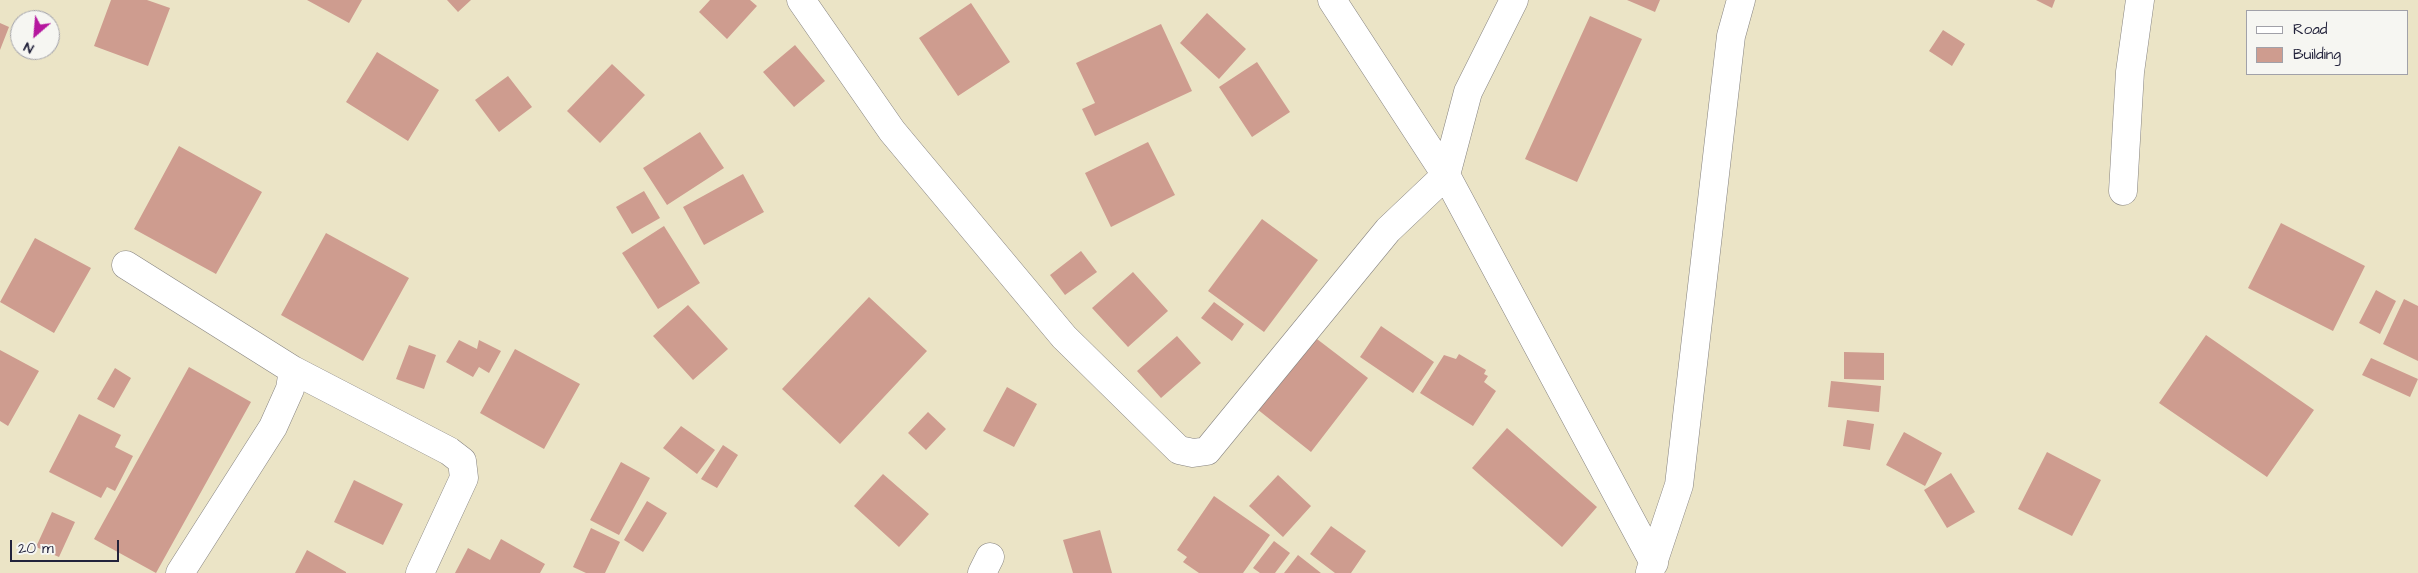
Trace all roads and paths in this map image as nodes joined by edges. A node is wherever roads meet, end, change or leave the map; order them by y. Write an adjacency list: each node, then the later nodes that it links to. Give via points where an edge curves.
1 (801, 0): 6 (street, via 892,131 1058,329 1179,450 1207,451 1388,230)
2 (1332, 0): 6 (street)
3 (1514, 0): 6 (street, via 1468,92)
4 (1741, 0): 10 (street, via 1731,36 1679,485)
5 (2140, 0): 7 (street, via 2130,72)
6 (1446, 175): 10 (street)
7 (2123, 191)
8 (126, 265): 9 (street)
9 (293, 370): 11 (street, via 290,389 273,427); 12 (street, via 450,451 462,461 464,478)
10 (1652, 568)
11 (180, 573)
12 (420, 573)

